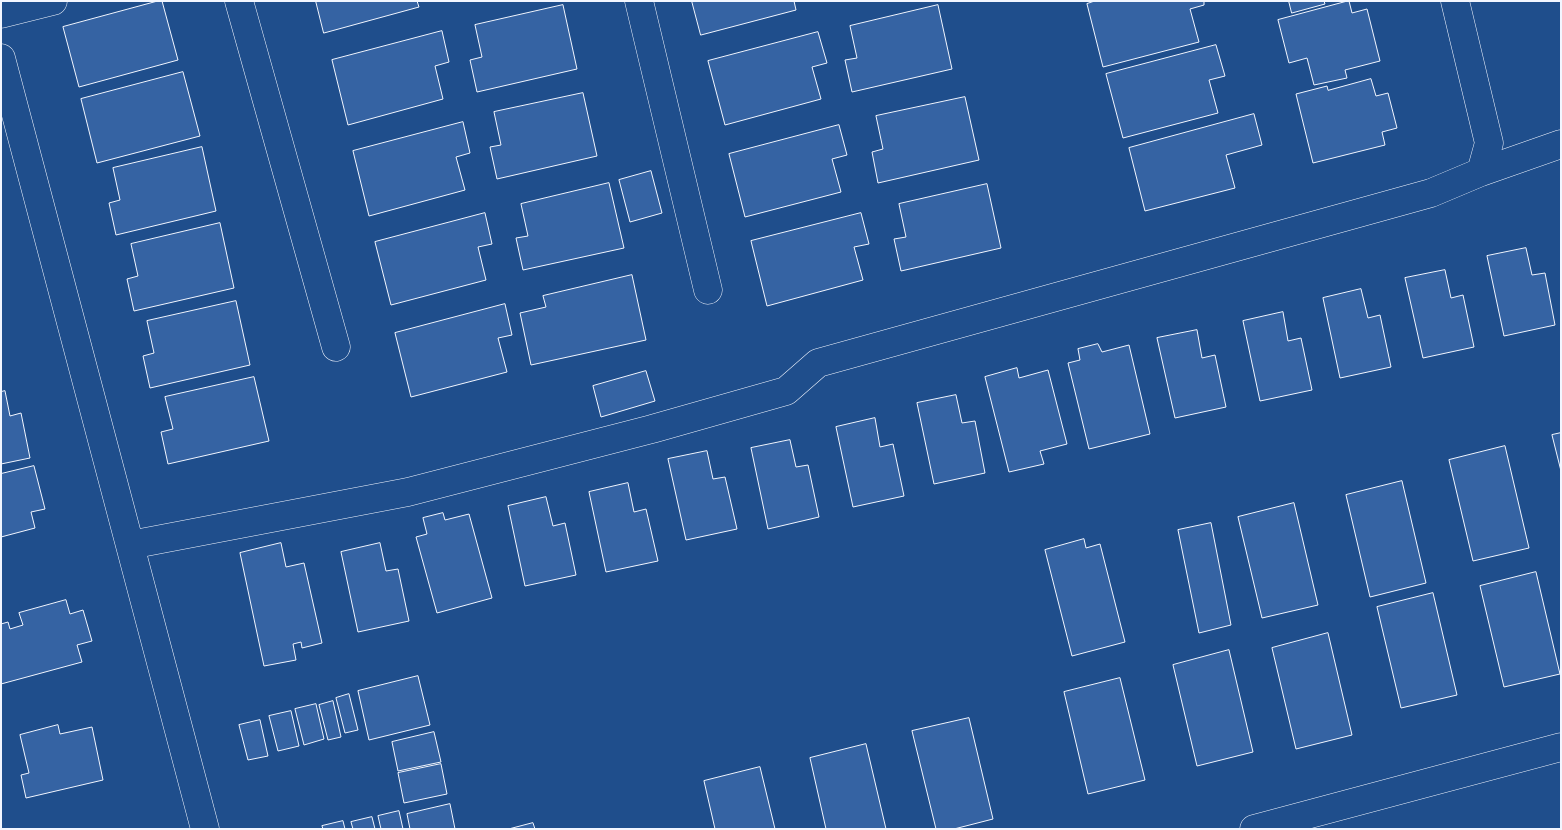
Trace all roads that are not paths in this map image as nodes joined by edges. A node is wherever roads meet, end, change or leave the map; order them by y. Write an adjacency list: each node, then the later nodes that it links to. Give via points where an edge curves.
1 (53, 1): 5 (street)
2 (239, 1): 10 (street)
3 (639, 1): 9 (street)
4 (1455, 1): 8 (street, via 1489,143)
5 (1, 14)
6 (1, 58): 11 (street)
7 (1561, 144): 8 (street)
8 (1481, 172): 11 (street, via 1431,193 818,363 786,391 661,426 408,492)
9 (708, 290)
10 (336, 347)
11 (130, 545): 13 (street)
12 (1561, 747): 14 (street)
13 (205, 829)
14 (1254, 829)

